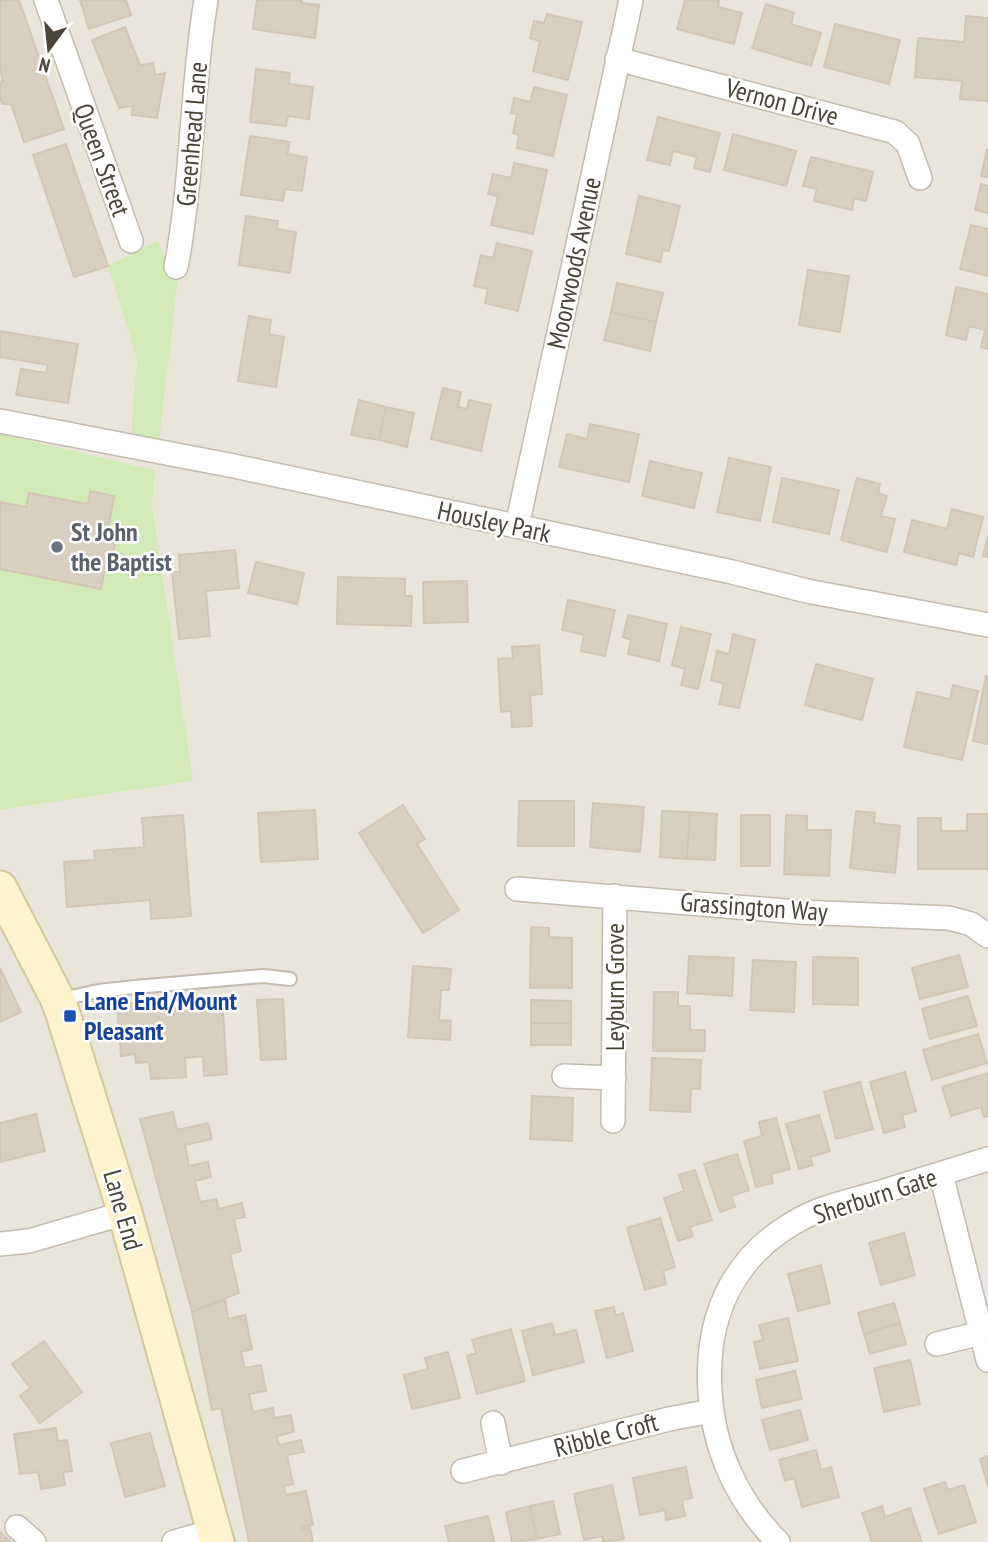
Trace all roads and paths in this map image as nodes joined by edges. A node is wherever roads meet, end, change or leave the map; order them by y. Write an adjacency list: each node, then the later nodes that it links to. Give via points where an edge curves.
1 (46, 0): 6 (street, Queen Street)
2 (206, 0): 7 (street, Greenhead Lane)
3 (631, 0): 4 (street, Moorwoods Avenue)
4 (617, 59): 5 (street, Vernon Drive, via 895,132 908,144); 9 (street, Moorwoods Avenue)
5 (920, 178)
6 (131, 241)
7 (176, 267)
8 (0, 422): 9 (street, Housley Park)
9 (517, 526): 10 (street, Housley Park, via 807,591)
10 (988, 625)
11 (0, 888): 16 (street, Lane End)
12 (516, 889): 13 (street, Grassington Way)
13 (615, 896): 14 (street, Grassington Way, via 798,912 949,918 971,924); 18 (street, Leyburn Grove)
14 (988, 936)
15 (290, 979): 16 (lane, via 263,976 123,988)
16 (58, 1000): 22 (street, Lane End)
17 (564, 1076): 18 (street, Leyburn Grove)
18 (614, 1078): 19 (street, Leyburn Grove)
19 (613, 1121)
20 (988, 1159): 21 (street, Sherburn Gate)
21 (941, 1174): 24 (street); 27 (street, Sherburn Gate, via 811,1214 750,1256 726,1292 712,1329 708,1366)
22 (125, 1213): 23 (street, via 29,1241); 31 (street, Lane End)
23 (0, 1244)
24 (981, 1333): 25 (street); 26 (street)
25 (937, 1344)
26 (988, 1360)
27 (711, 1411): 29 (street, Ribble Croft); 33 (street, Sherburn Gate, via 739,1492)
28 (493, 1423): 29 (street)
29 (501, 1463): 30 (street, Ribble Croft)
30 (463, 1471)
31 (216, 1536): 32 (street)
32 (174, 1542)
33 (778, 1542)

